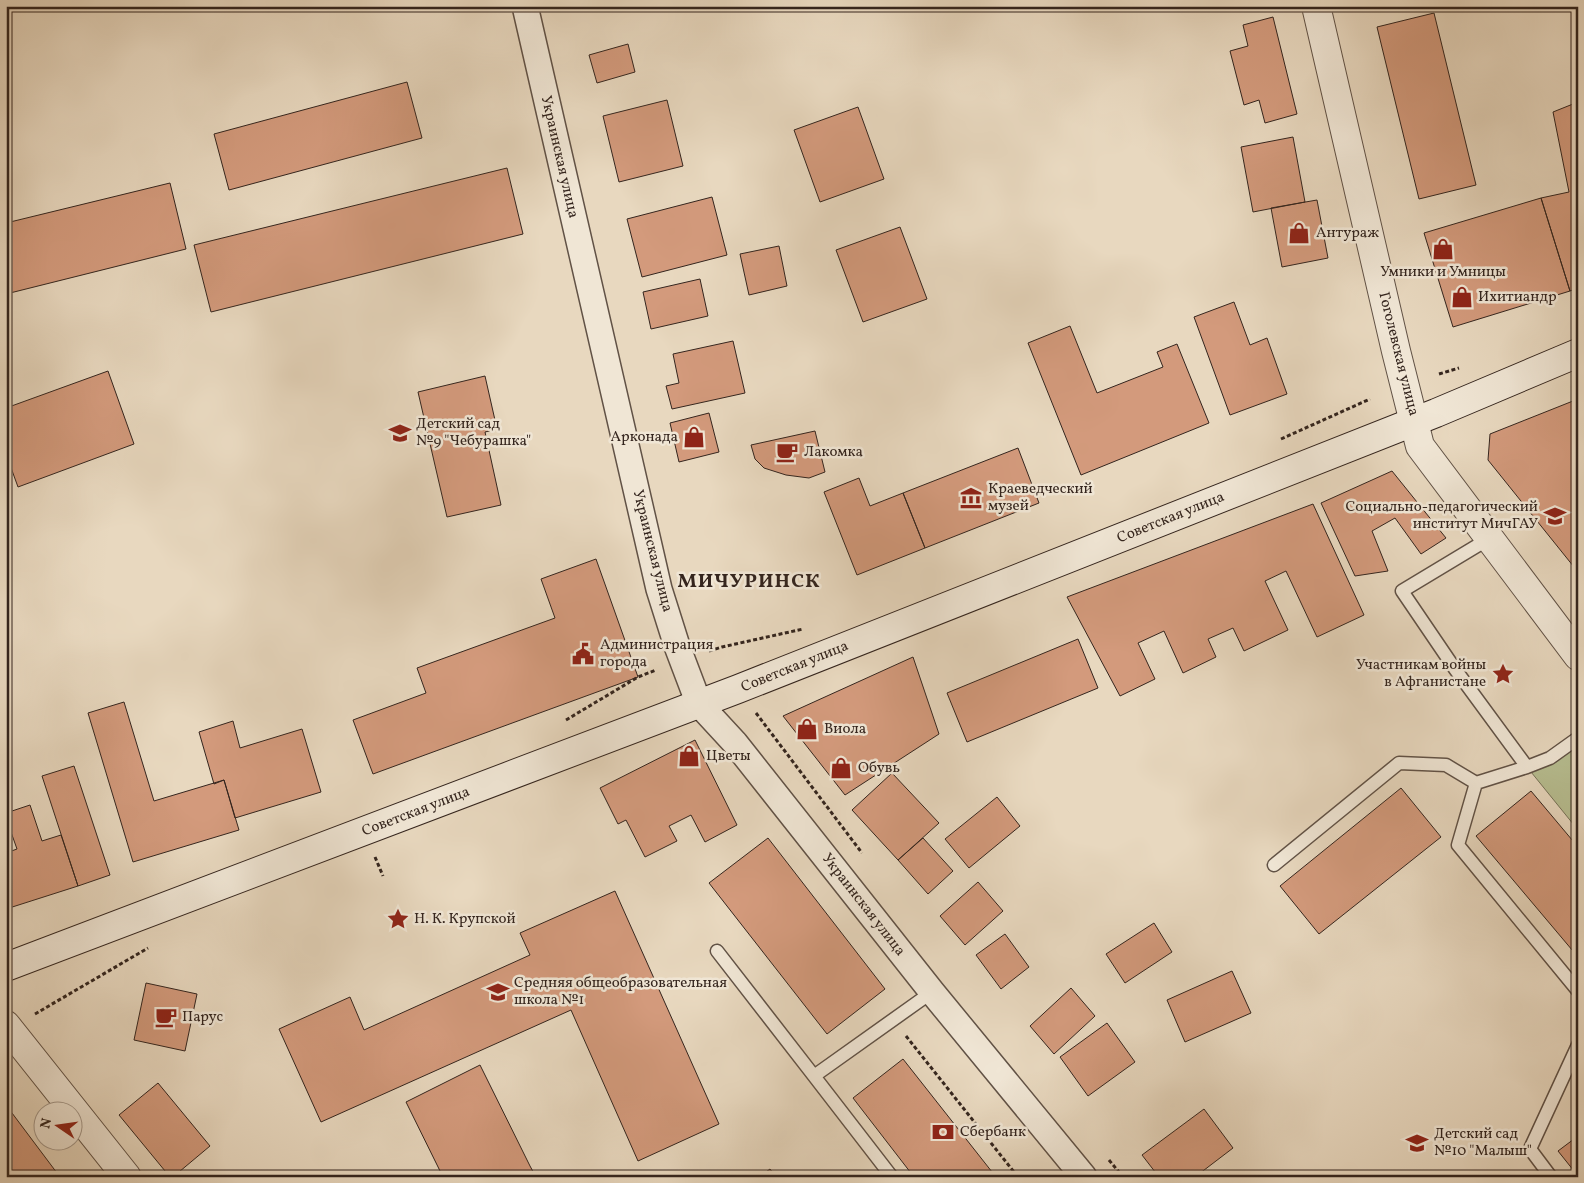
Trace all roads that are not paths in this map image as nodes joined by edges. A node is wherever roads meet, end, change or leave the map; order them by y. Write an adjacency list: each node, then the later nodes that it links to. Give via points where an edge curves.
1 (525, 6): 7 (street, Украинская улица, via 659,589)
2 (1316, 6): 4 (main road, Гоголевская улица)
3 (1578, 353): 4 (main road, Советская улица)
4 (1415, 421): 5 (main road, Гоголевская улица, via 1420,446); 7 (main road, Советская улица)
5 (1490, 538): 6 (main road, Гоголевская улица); 9 (lane, via 1402,590 1455,670)
6 (1578, 656)
7 (699, 704): 13 (main road, Советская улица); 15 (street, Украинская улица, via 735,743)
8 (1578, 738): 9 (lane, via 1550,758)
9 (1527, 767): 10 (lane)
10 (1476, 783): 11 (lane, via 1446,766 1399,763); 14 (lane, via 1458,844)
11 (1274, 866)
12 (717, 951): 18 (lane)
13 (6, 967)
14 (1578, 991)
15 (932, 992): 18 (lane); 21 (street, Украинская улица)
16 (6, 1025): 19 (main road)
17 (1578, 1046): 22 (lane, via 1530,1149)
18 (814, 1076): 20 (lane)
19 (127, 1177)
20 (892, 1177)
21 (1084, 1177)
22 (1551, 1177)

